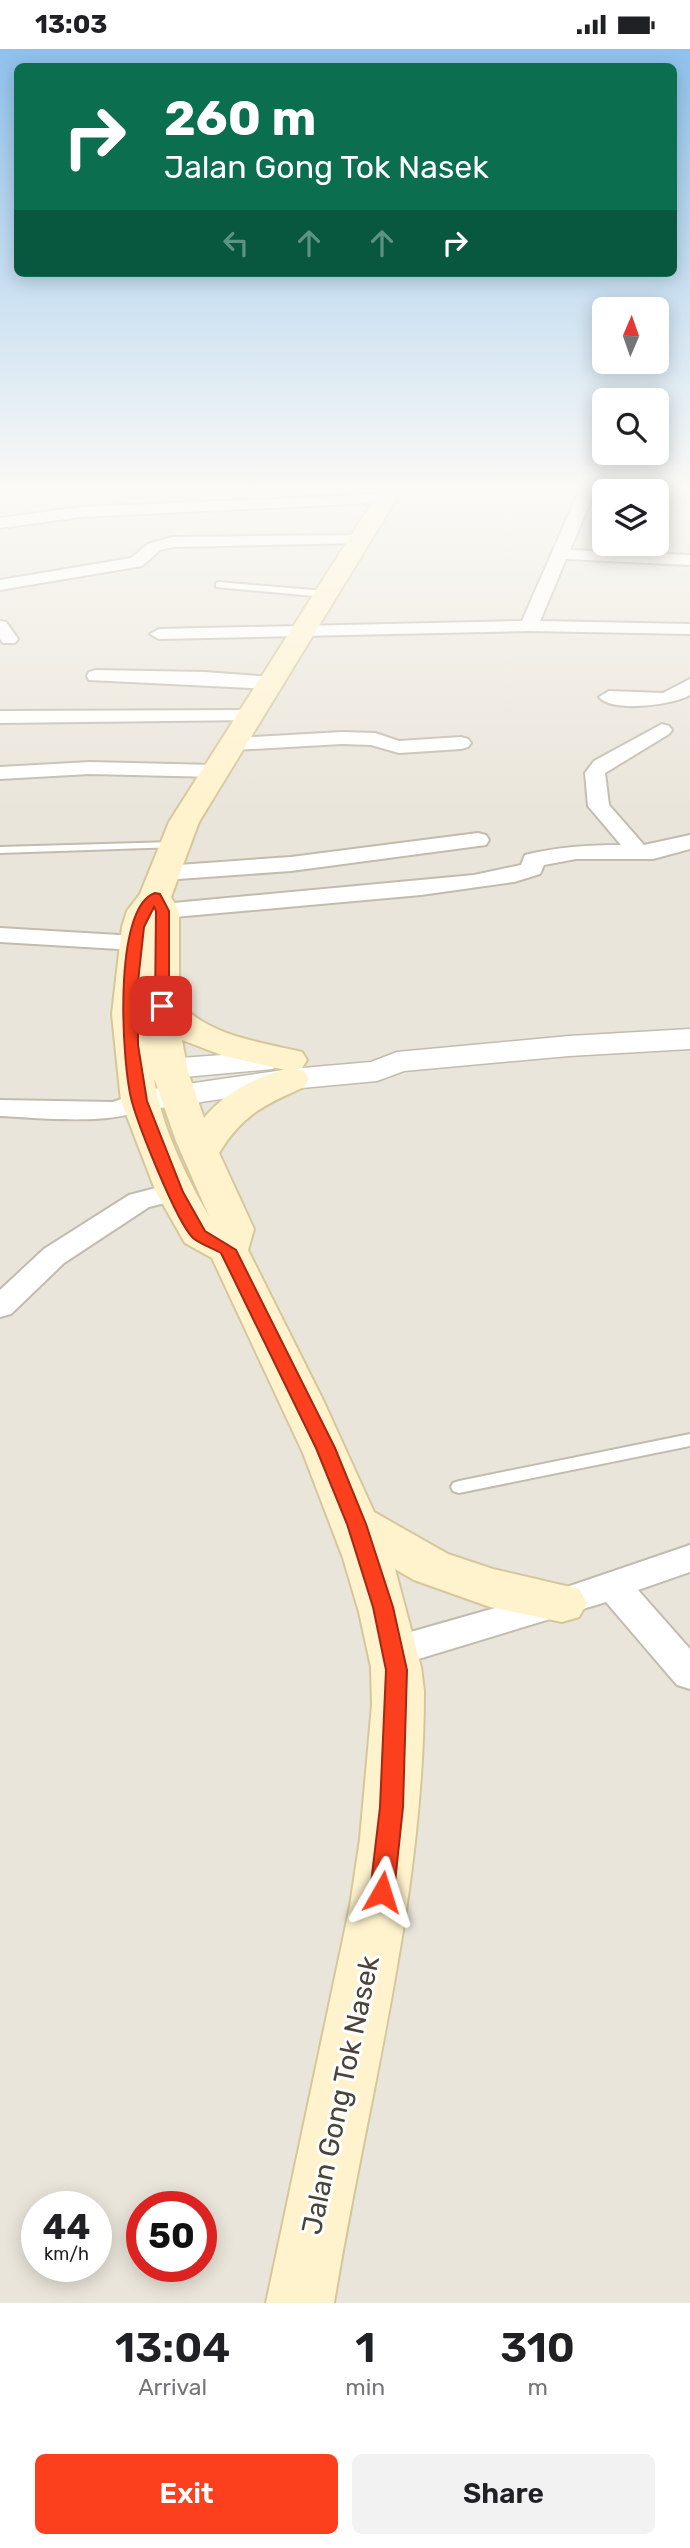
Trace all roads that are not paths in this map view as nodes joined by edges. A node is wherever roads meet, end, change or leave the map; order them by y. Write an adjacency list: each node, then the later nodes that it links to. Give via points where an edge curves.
1 (322, 598): 4 (main road)
2 (541, 598): 3 (street)
3 (529, 626): 4 (street); 5 (street)
4 (304, 629): 6 (street); 8 (main road)
5 (690, 629)
6 (159, 634)
7 (96, 676): 8 (street)
8 (272, 683): 11 (main road)
9 (690, 685): 10 (street, via 672,698)
10 (608, 697)
11 (251, 716): 12 (street); 15 (main road)
12 (0, 717)
13 (662, 730): 21 (street, via 595,773 599,806)
14 (461, 743): 15 (street, via 399,747 375,739 342,738)
15 (234, 744): 16 (main road)
16 (215, 771): 17 (street, via 90,768); 22 (main road)
17 (0, 773)
18 (478, 839): 22 (street)
19 (690, 842): 21 (street, via 665,851)
20 (0, 850): 22 (lane)
21 (638, 852): 22 (street, via 557,854 533,860 527,874 370,894)
22 (165, 876): 24 (main road, via 143,911); 25 (main road, Jalan Gong Tok Nasek)
23 (0, 935): 24 (street)
24 (136, 943): 29 (main road, via 129,1014)
25 (162, 1006): 27 (main road, via 198,1036); 28 (main road, Jalan Gong Tok Nasek)
26 (690, 1039): 27 (street, via 397,1062 377,1071)
27 (290, 1070): 28 (street); 31 (main road, via 224,1115)
28 (174, 1082): 29 (street); 31 (main road, Jalan Gong Tok Nasek)
29 (136, 1086): 30 (street, via 116,1110); 32 (main road)
30 (0, 1108)
31 (201, 1151): 33 (main road, Jalan Gong Tok Nasek, via 234,1229)
32 (175, 1192): 33 (main road, via 199,1234); 34 (street, via 139,1201 54,1256)
33 (228, 1250): 37 (main road, Jalan Gong Tok Nasek, via 326,1448)
34 (0, 1307)
35 (690, 1440): 36 (lane)
36 (459, 1487)
37 (356, 1524): 40 (main road, via 431,1567 490,1588); 41 (main road, Jalan Gong Tok Nasek, via 383,1607)
38 (690, 1557): 39 (street)
39 (612, 1585): 40 (street); 42 (street)
40 (562, 1602): 41 (street)
41 (392, 1652): 43 (main road, Jalan Gong Tok Nasek, via 395,1738 382,1892)
42 (690, 1674)
43 (300, 2303)

